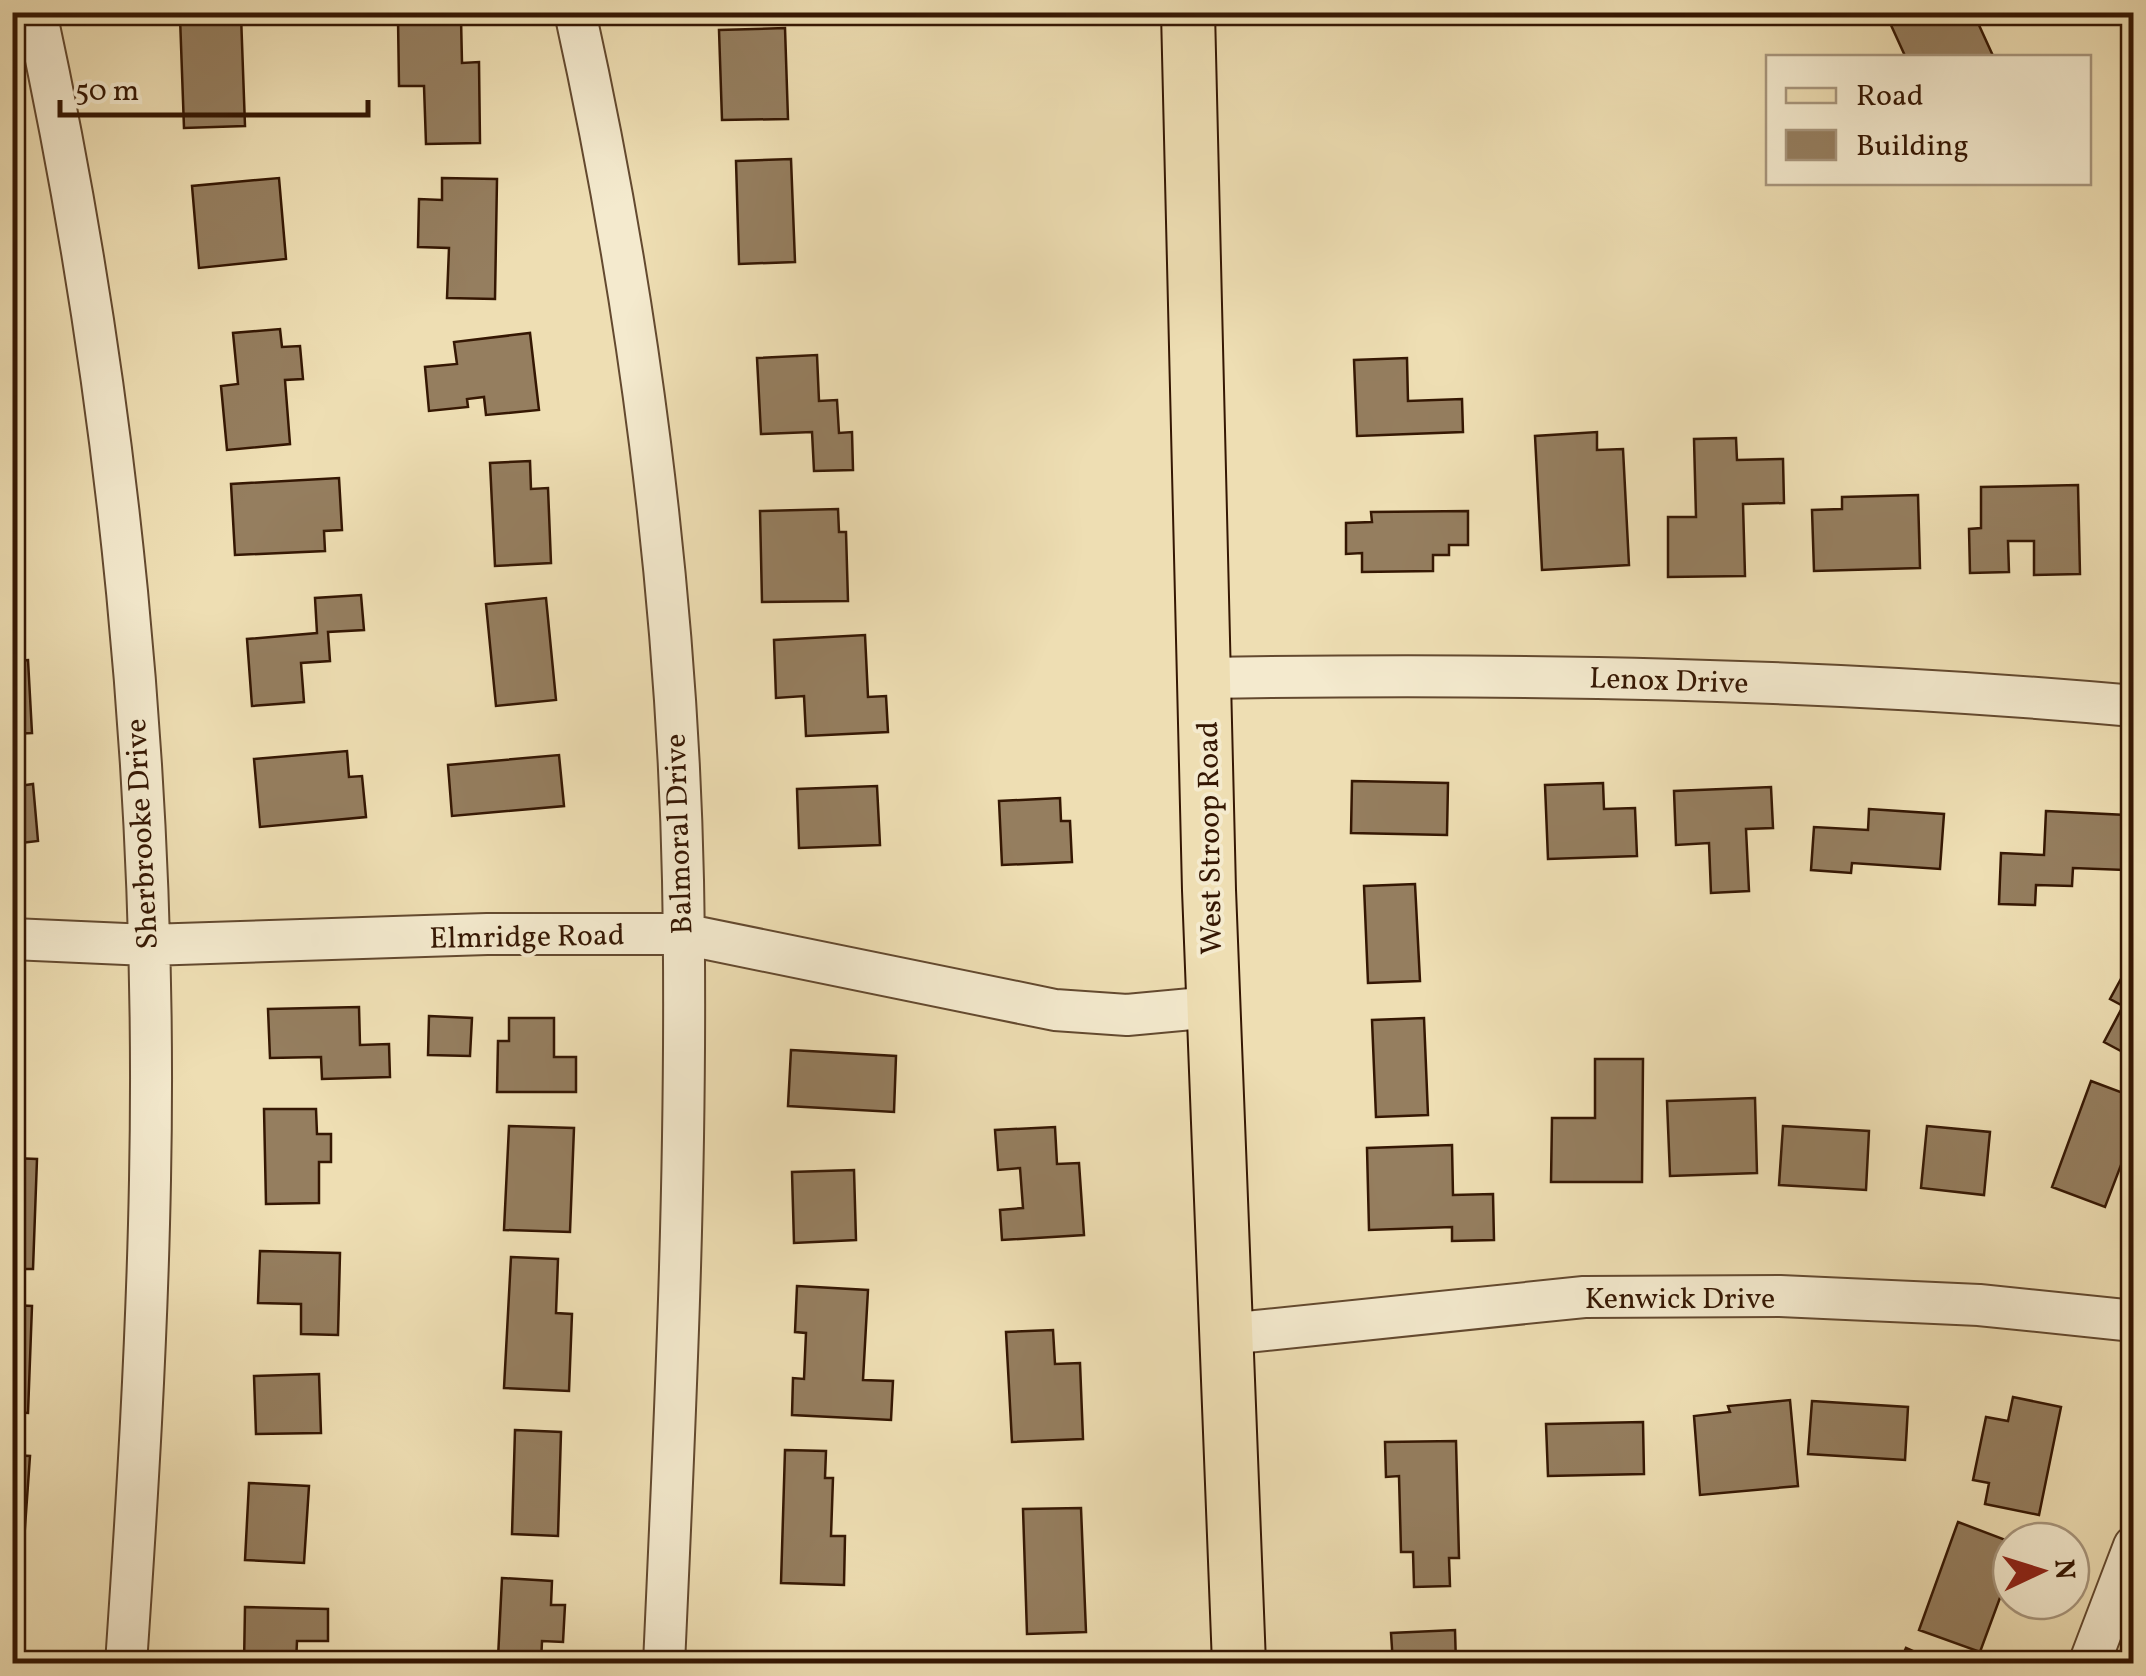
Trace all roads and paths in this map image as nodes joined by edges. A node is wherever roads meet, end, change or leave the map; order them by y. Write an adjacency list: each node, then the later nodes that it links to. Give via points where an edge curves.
1 (36, 12): 8 (street, Sherbrooke Drive, via 104,404 129,629)
2 (575, 12): 6 (street, Balmoral Drive, via 633,328 654,493)
3 (1188, 12): 4 (main road, West Stroop Road)
4 (1205, 678): 5 (street, Lenox Drive, via 1495,674); 9 (main road, West Stroop Road)
5 (2134, 706)
6 (683, 934): 8 (street, Elmridge Road); 9 (street, Elmridge Road, via 1055,1010 1127,1015); 14 (street, Balmoral Drive, via 684,1220)
7 (12, 940): 8 (street, Elmridge Road)
8 (148, 945): 13 (street, Sherbrooke Drive, via 149,1214)
9 (1213, 1007): 11 (main road, West Stroop Road)
10 (2134, 1321): 11 (street, Kenwick Drive, via 1820,1298 1584,1297)
11 (1227, 1334): 15 (main road, West Stroop Road)
12 (2134, 1546): 16 (street)
13 (126, 1664)
14 (664, 1664)
15 (1239, 1664)
16 (2089, 1664)

